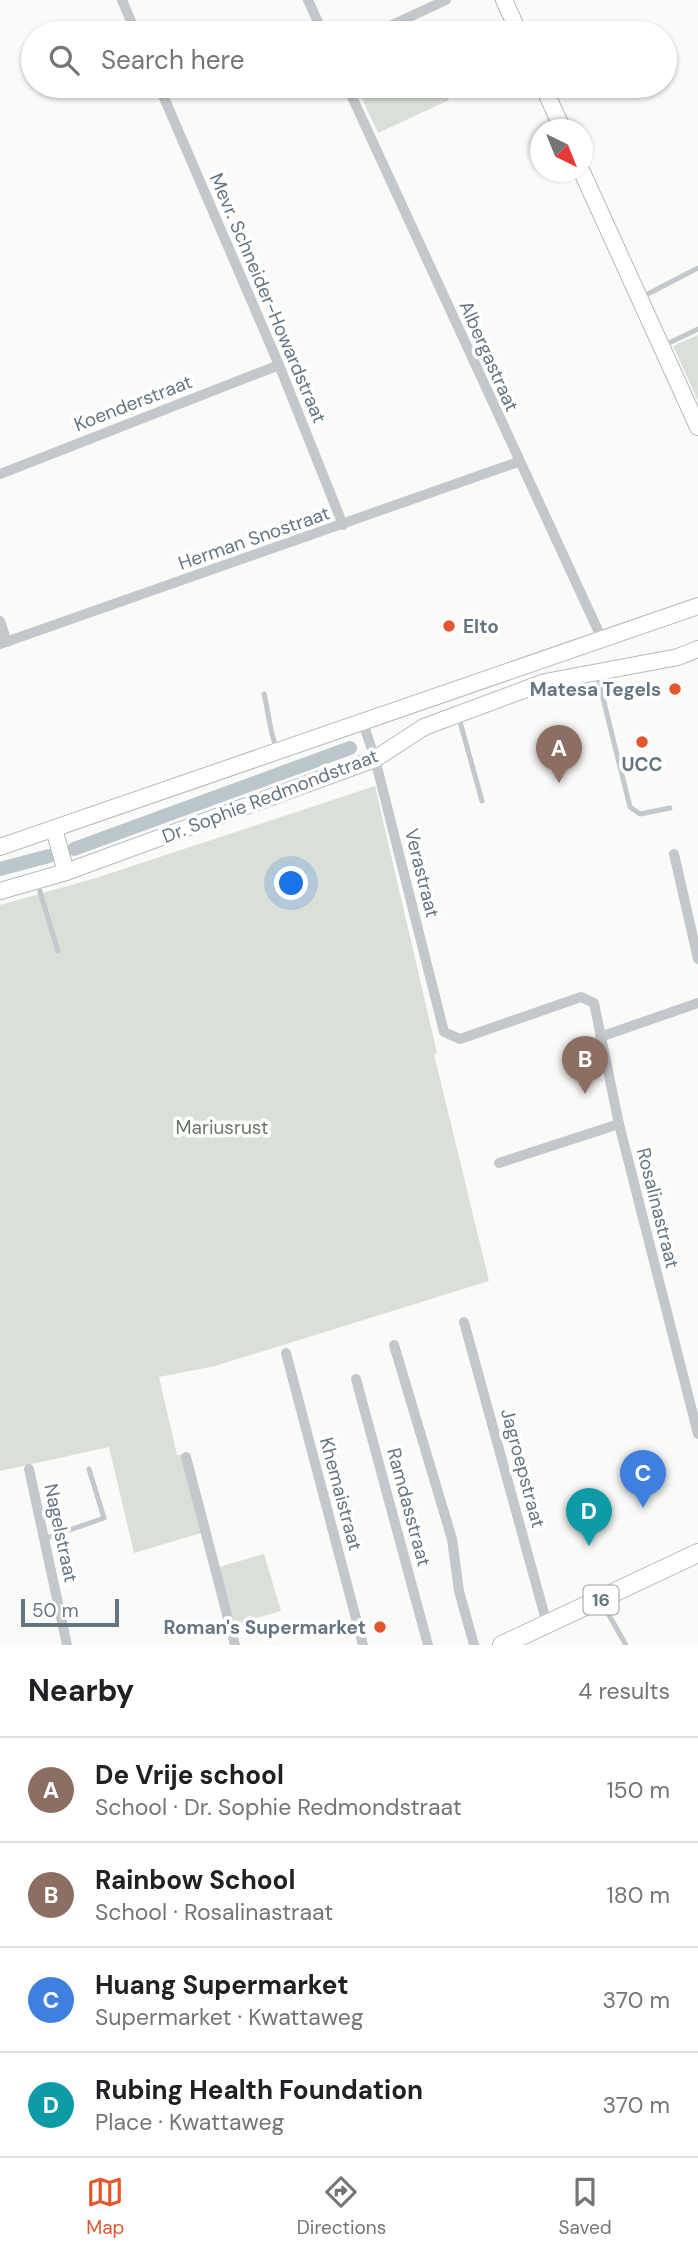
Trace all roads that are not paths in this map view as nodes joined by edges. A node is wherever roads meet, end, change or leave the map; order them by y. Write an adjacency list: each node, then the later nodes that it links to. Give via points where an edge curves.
1 (122, 0): 5 (street)
2 (308, 0): 6 (street)
3 (446, 0): 7 (street)
4 (504, 0): 8 (street)
5 (131, 21)
6 (318, 21)
7 (401, 21)
8 (514, 21)
9 (164, 98): 18 (street, Mevr. Schneider-Howardstraat)
10 (352, 98): 20 (street, Albergastraat)
11 (548, 98): 12 (street)
12 (558, 119)
13 (587, 182): 15 (street)
14 (698, 268): 15 (lane)
15 (640, 299): 17 (street)
16 (698, 328): 17 (lane)
17 (662, 347): 19 (street)
18 (279, 365): 21 (street, Koenderstraat); 22 (street, Mevr. Schneider-Howardstraat)
19 (698, 427)
20 (518, 462): 22 (street, Herman Snostraat); 25 (street, Albergastraat)
21 (0, 474)
22 (344, 526): 26 (street, Herman Snostraat)
23 (698, 606): 25 (street, Dr. Sophie Redmondstraat)
24 (0, 621): 26 (street)
25 (602, 639): 31 (street, Dr. Sophie Redmondstraat)
26 (3, 643)
27 (698, 649): 28 (street, Dr. Sophie Redmondstraat, via 678,657)
28 (596, 670): 30 (street, Dr. Sophie Redmondstraat, via 545,682); 35 (lane, via 630,807 640,814)
29 (264, 694): 32 (lane)
30 (458, 715): 33 (street, Dr. Sophie Redmondstraat, via 424,727); 34 (lane)
31 (363, 723): 32 (street, Dr. Sophie Redmondstraat); 33 (street, Verastraat)
32 (278, 752): 36 (street, Dr. Sophie Redmondstraat)
33 (375, 759): 39 (street, Dr. Sophie Redmondstraat); 44 (street, Verastraat, via 444,1032 460,1039)
34 (482, 801)
35 (670, 808)
36 (54, 829): 37 (street, Dr. Sophie Redmondstraat); 39 (street)
37 (0, 847)
38 (674, 855): 43 (street)
39 (66, 872): 40 (street, Dr. Sophie Redmondstraat)
40 (37, 882): 41 (street, Dr. Sophie Redmondstraat); 42 (lane)
41 (0, 891)
42 (58, 951)
43 (698, 959)
44 (581, 997): 46 (street, Rosalinastraat, via 594,1003)
45 (698, 1003): 46 (street)
46 (600, 1037): 47 (street, Rosalinastraat)
47 (619, 1124): 48 (street); 53 (street, Rosalinastraat)
48 (499, 1163)
49 (464, 1322): 60 (street, Jagroepstraat)
50 (394, 1345): 65 (street, via 452,1539 459,1591)
51 (286, 1353): 63 (street, Khemaistraat)
52 (356, 1379): 64 (street, Ramdasstraat)
53 (698, 1434)
54 (186, 1457): 62 (street)
55 (29, 1469): 57 (street, Nagelstraat)
56 (89, 1469): 57 (lane, via 104,1518)
57 (44, 1539): 61 (street, Nagelstraat)
58 (698, 1553): 59 (main road, 16)
59 (600, 1600): 60 (main road, 16); 67 (lane)
60 (547, 1624): 66 (main road, 16)
61 (67, 1645)
62 (235, 1645)
63 (363, 1645)
64 (428, 1645)
65 (474, 1645)
66 (502, 1645)
67 (626, 1645)

